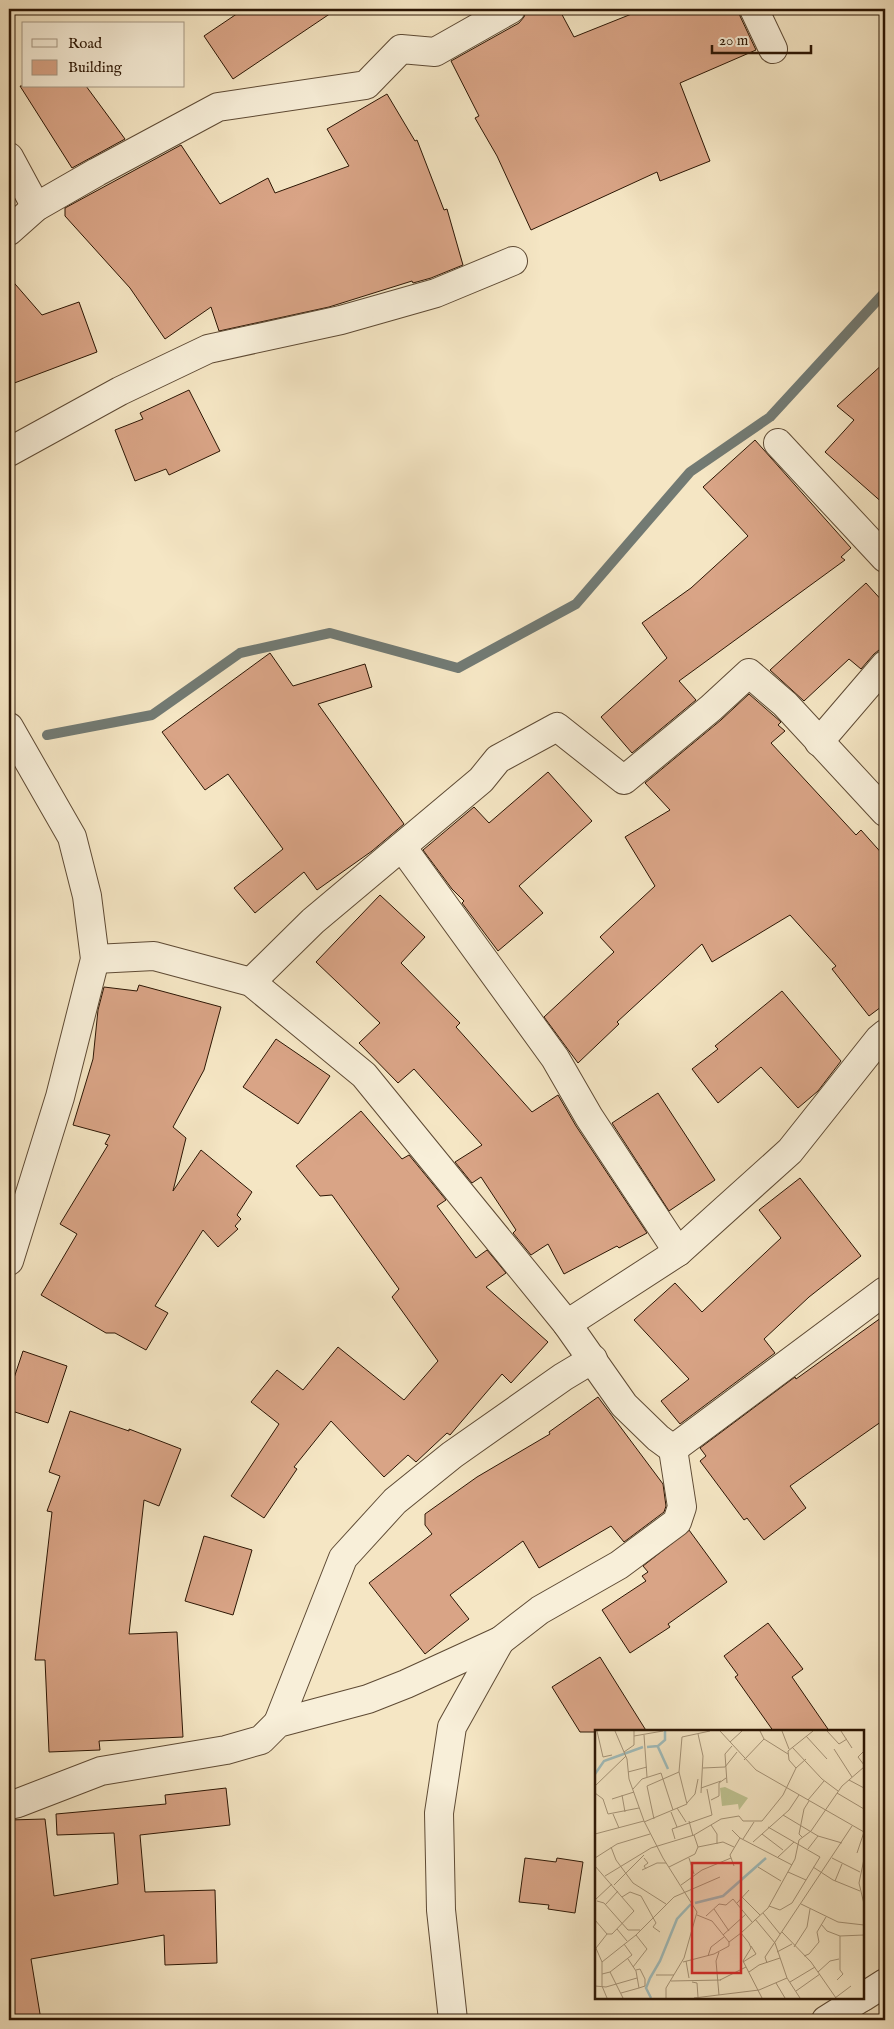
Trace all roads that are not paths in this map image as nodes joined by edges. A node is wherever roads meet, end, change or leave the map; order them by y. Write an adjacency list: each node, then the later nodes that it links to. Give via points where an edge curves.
1 (511, 9): 5 (street, via 435,52 401,50 366,85 218,107)
2 (754, 9): 3 (street)
3 (773, 50)
4 (9, 157): 5 (street)
5 (36, 207): 6 (street)
6 (9, 231)
7 (512, 261): 9 (street, via 436,293 341,320 208,349 120,391)
8 (778, 443): 10 (street)
9 (9, 452)
10 (885, 558)
11 (885, 665): 13 (street)
12 (9, 727): 16 (street, via 72,836 87,896)
13 (819, 742): 14 (street); 15 (street, via 785,704 749,672 624,780 557,727 498,759 481,780)
14 (885, 812)
15 (402, 848): 17 (street, via 313,921); 19 (street, via 555,1058 589,1117)
16 (95, 959): 17 (street, via 154,956); 20 (street, via 60,1097)
17 (251, 982): 22 (street, via 364,1074)
18 (885, 1034): 19 (street, via 790,1151)
19 (678, 1252): 22 (street)
20 (9, 1261)
21 (885, 1291): 24 (street)
22 (567, 1324): 23 (street)
23 (593, 1359): 24 (street, via 624,1405); 26 (street, via 452,1455 409,1489 343,1558)
24 (674, 1449): 25 (street, via 682,1507 677,1522 619,1565 540,1610)
25 (500, 1640): 26 (street, via 376,1696); 31 (street, via 452,1727 439,1813 441,1910)
26 (278, 1723): 27 (street, via 261,1740 226,1750 101,1770)
27 (9, 1805)
28 (885, 1983): 29 (street)
29 (864, 1996)
30 (859, 1999): 32 (street)
31 (453, 2020)
32 (826, 2020)

